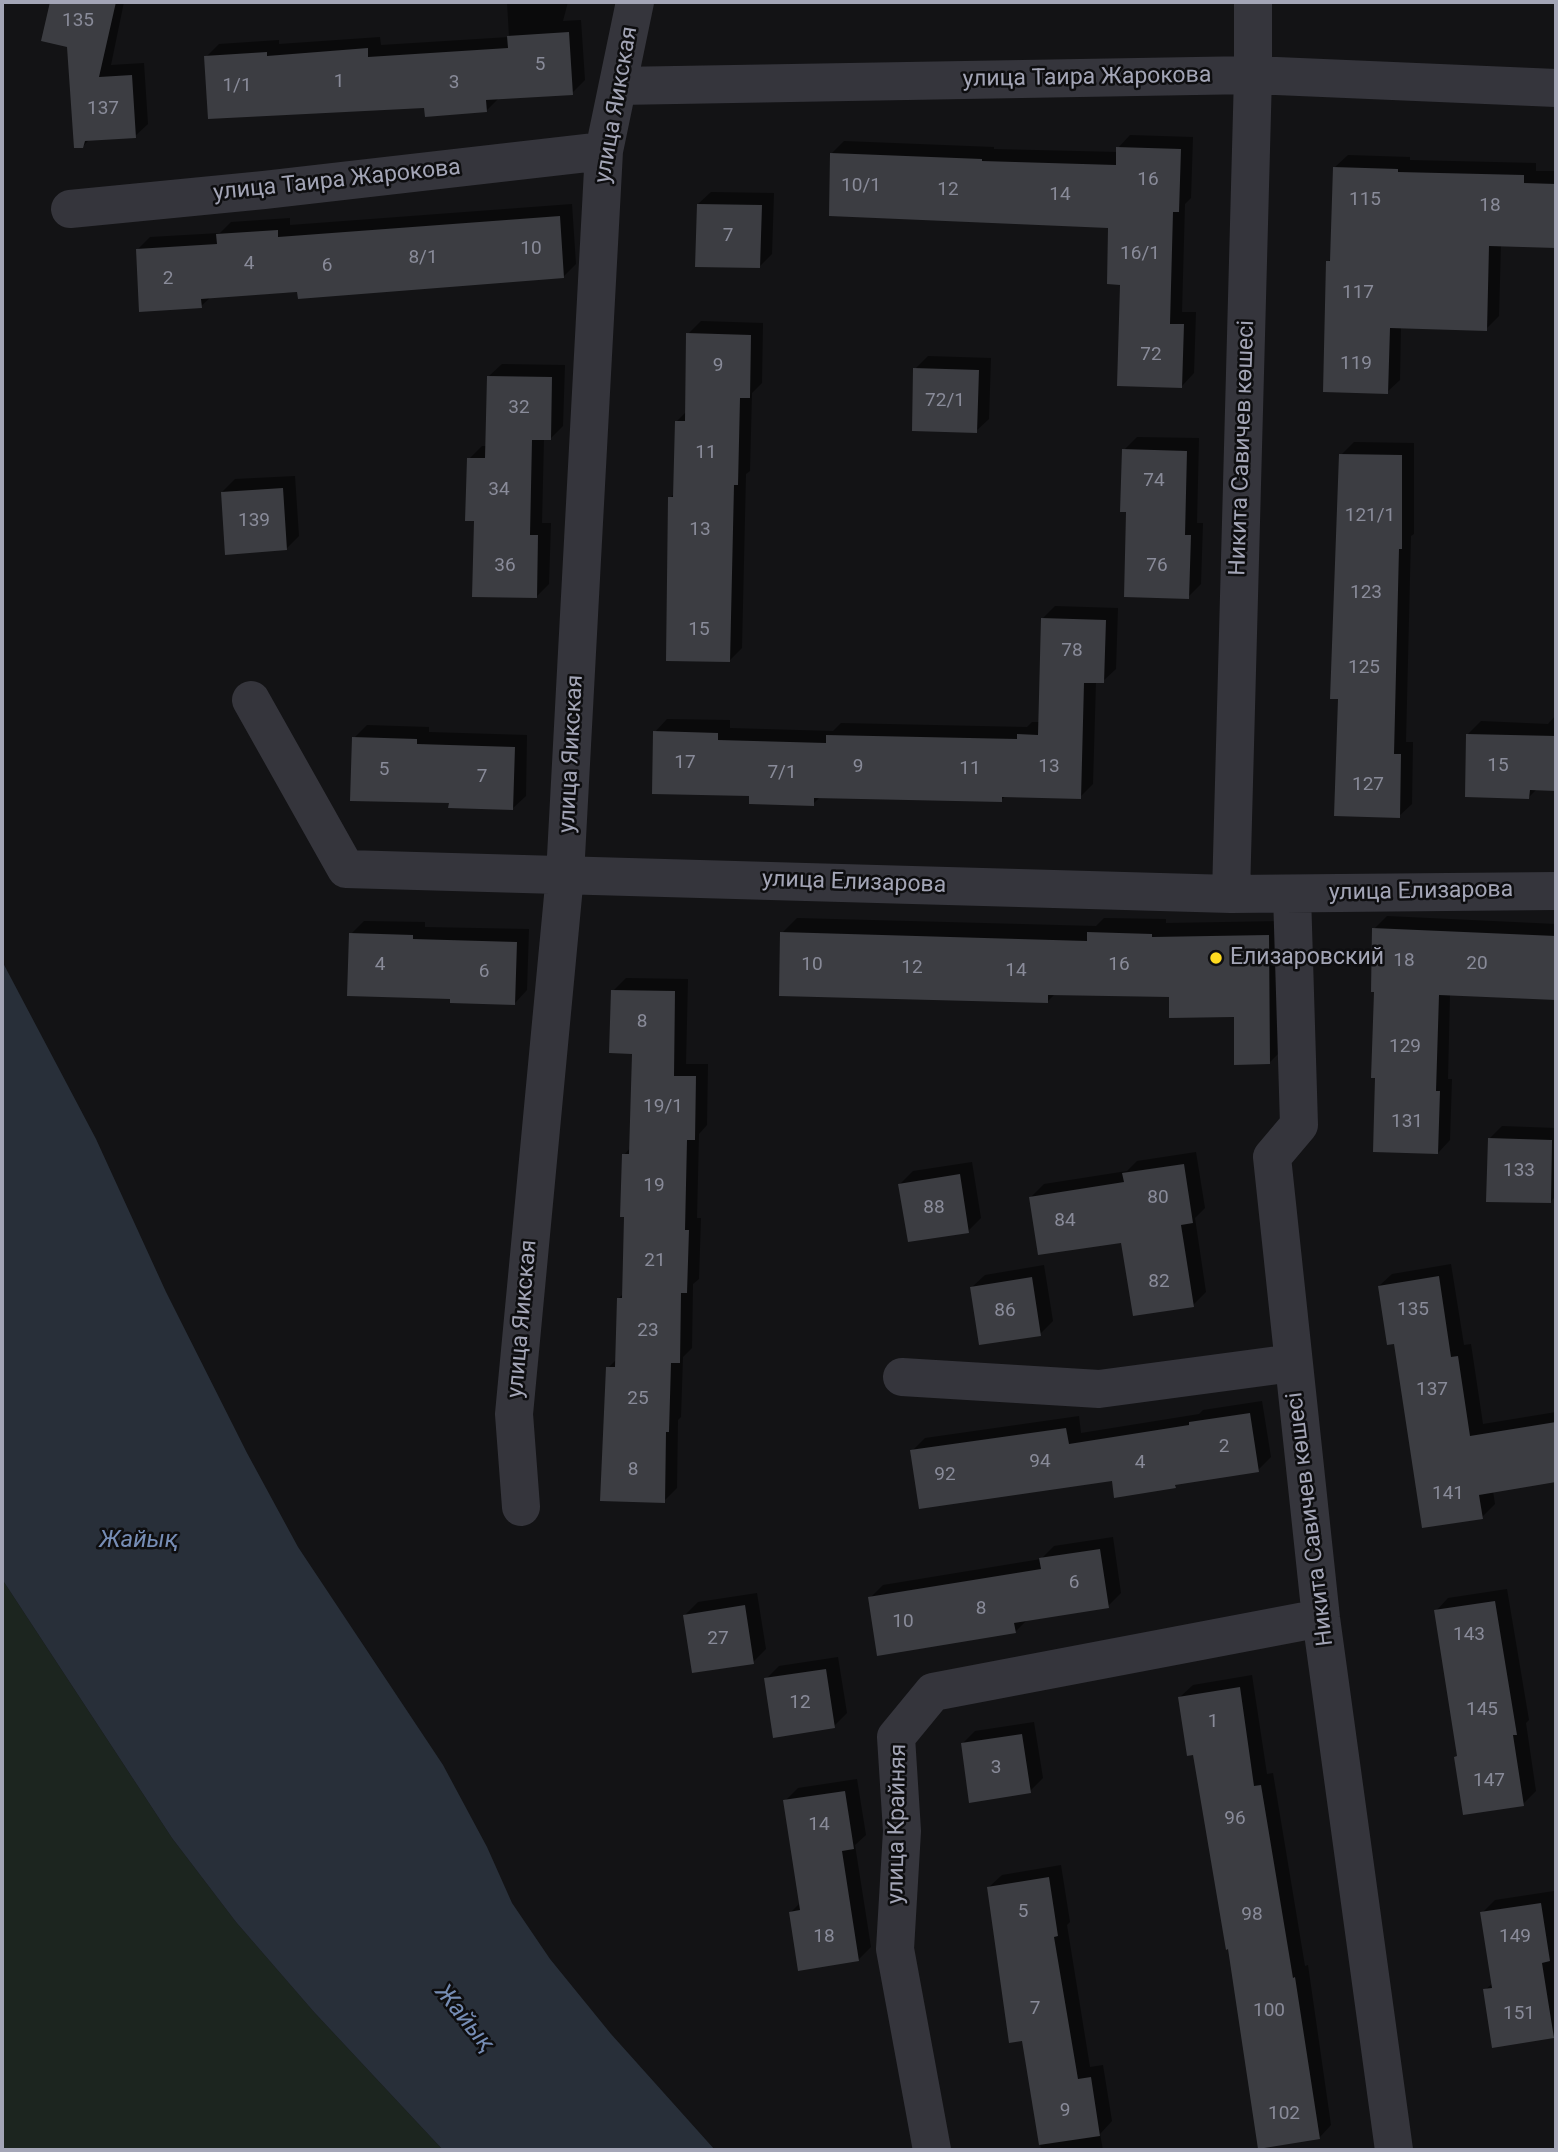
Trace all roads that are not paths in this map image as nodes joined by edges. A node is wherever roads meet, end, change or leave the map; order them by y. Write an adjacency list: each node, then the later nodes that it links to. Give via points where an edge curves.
1 (635, 2): 4 (street, улица Яикская)
2 (1253, 2): 3 (street, Никита Савичев көшесі)
3 (1253, 75): 4 (street, улица Таира Жарокова); 5 (street, улица Таира Жарокова); 11 (street, Никита Савичев көшесі)
4 (618, 86): 6 (street, улица Яикская)
5 (1556, 89)
6 (604, 150): 7 (street, улица Таира Жарокова); 9 (street, улица Яикская)
7 (70, 209)
8 (251, 700): 9 (street, улица Елизарова, via 346,869)
9 (565, 875): 11 (street, улица Елизарова); 15 (street, улица Яикская, via 514,1414)
10 (1556, 891): 12 (street, улица Елизарова)
11 (1231, 894): 12 (street, улица Елизарова)
12 (1292, 894): 13 (street, Никита Савичев көшесі, via 1298,1125 1272,1157)
13 (1293, 1363): 14 (street, via 1100,1389); 16 (street, Никита Савичев көшесі)
14 (902, 1377)
15 (521, 1507)
16 (1321, 1618): 17 (street, улица Крайняя, via 933,1692 896,1737 902,1831 895,1949); 18 (street, Никита Савичев көшесі)
17 (932, 2150)
18 (1394, 2150)

